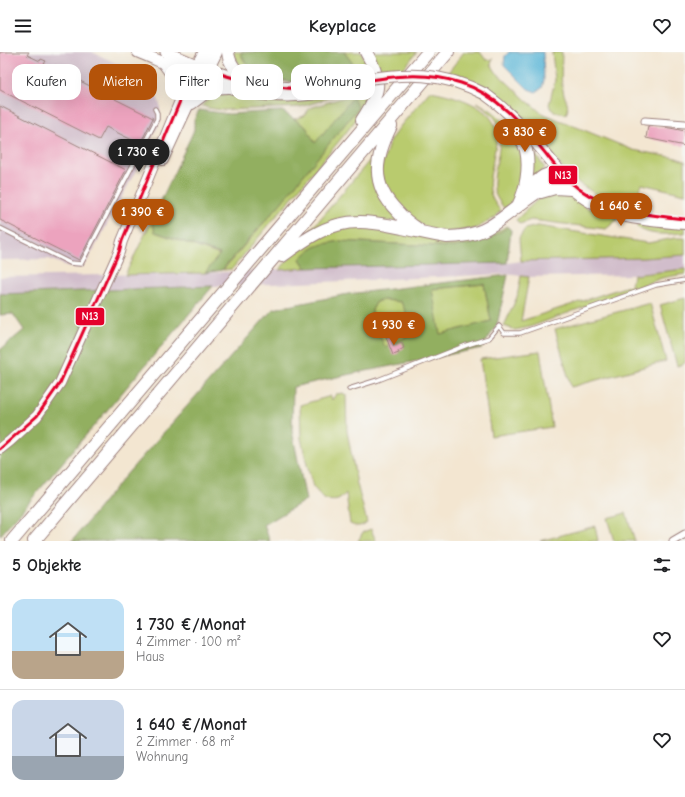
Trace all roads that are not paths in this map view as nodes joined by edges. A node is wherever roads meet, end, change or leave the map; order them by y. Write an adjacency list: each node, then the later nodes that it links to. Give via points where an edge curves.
1 (138, 52): 8 (main road)
2 (205, 52): 10 (highway)
3 (216, 52): 11 (highway)
4 (228, 52): 12 (highway)
5 (366, 52): 25 (highway, via 377,76 375,99)
6 (428, 52): 25 (highway)
7 (448, 52): 21 (highway)
8 (164, 57): 9 (main road); 19 (main road, via 178,84)
9 (181, 64)
10 (202, 64)
11 (206, 64)
12 (232, 64)
13 (375, 80): 17 (main road, bridge, via 401,75 438,77 464,83)
14 (223, 85): 15 (main road)
15 (229, 88): 16 (main road, via 257,94); 19 (main road, via 212,89)
16 (291, 96)
17 (483, 96): 23 (main road); 26 (main road, via 502,107 517,121)
18 (186, 100): 19 (main road)
19 (184, 104): 37 (main road, via 128,241 119,252 60,383 37,416)
20 (155, 109): 32 (lane, via 157,118 82,264 70,263)
21 (398, 112): 33 (highway, via 382,148 377,168 378,182 391,206 406,221); 34 (highway)
22 (645, 121): 24 (street)
23 (511, 122): 26 (main road); 29 (highway, via 526,149 527,174)
24 (685, 124)
25 (339, 157): 39 (highway)
26 (557, 173): 27 (main road); 28 (highway); 29 (highway, via 544,176); 30 (main road, via 608,205 625,211)
27 (571, 189): 28 (highway, via 556,188); 31 (main road, via 610,212 631,219)
28 (538, 193): 29 (highway)
29 (521, 201): 33 (highway, via 493,226 477,233 457,237)
30 (685, 219)
31 (685, 224)
32 (0, 228)
33 (426, 234): 34 (highway, via 370,222 348,222 313,234)
34 (264, 270): 40 (highway)
35 (685, 280): 36 (lane, via 656,285 520,334 504,333 499,326 489,338)
36 (349, 389)
37 (0, 449)
38 (685, 534): 41 (street)
39 (12, 541)
40 (34, 541)
41 (673, 541)

